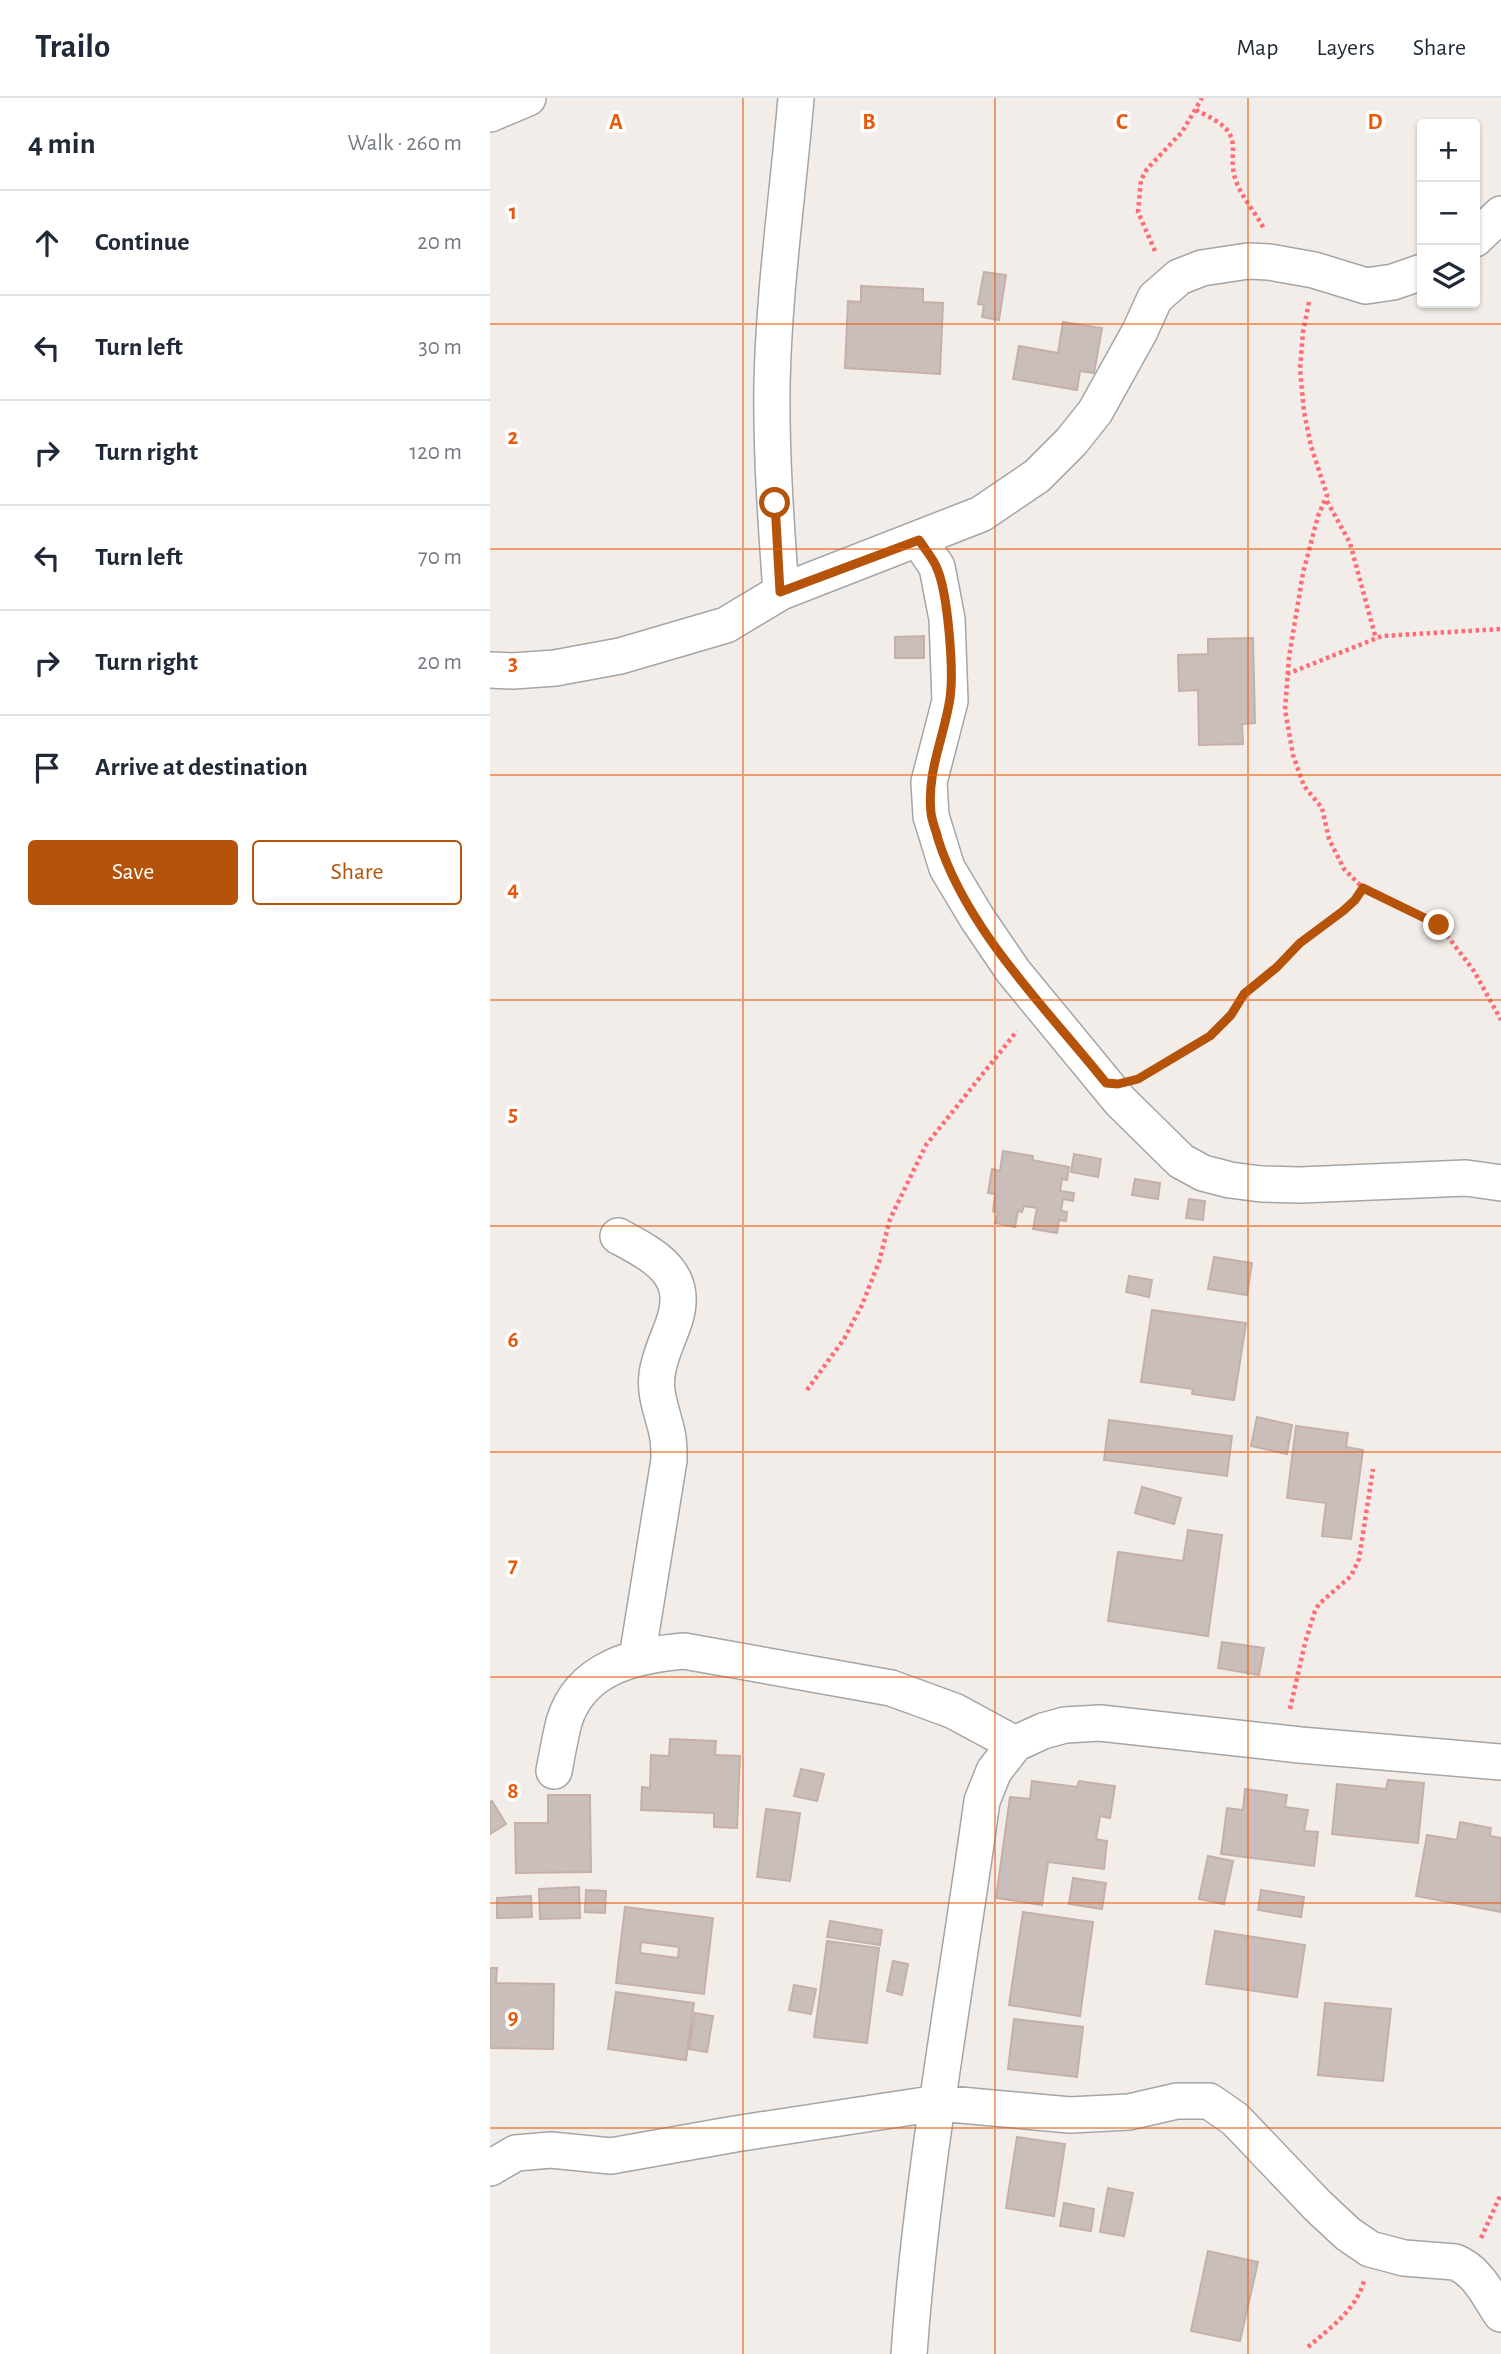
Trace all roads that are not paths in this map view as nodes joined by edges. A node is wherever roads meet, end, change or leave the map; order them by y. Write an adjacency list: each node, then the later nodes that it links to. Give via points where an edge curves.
1 (528, 98): 3 (street)
2 (796, 98): 8 (street, via 772,385)
3 (490, 114)
4 (1501, 214): 5 (street)
5 (1480, 234)
6 (1417, 274): 7 (street, via 1366,286 1299,267 1248,261 1202,268 1179,277 1155,298 1095,412 1037,477 981,514)
7 (919, 540): 8 (street); 10 (street, via 936,567 942,588 950,663 950,701 929,782 931,816 947,868 1013,971 1120,1101 1181,1161 1230,1180 1301,1185 1465,1178)
8 (780, 592): 9 (street, via 726,625 620,656 555,668)
9 (490, 670)
10 (1501, 1183)
11 (618, 1236): 12 (street, via 666,1267 677,1287 679,1303 656,1376 669,1460)
12 (637, 1658): 13 (street, via 684,1651 891,1688 954,1711); 15 (street, via 611,1666 583,1688 565,1719)
13 (1015, 1744): 14 (street, via 1065,1725 1100,1723); 16 (street, via 994,1771 982,1801)
14 (1501, 1762)
15 (554, 1771)
16 (938, 2103): 17 (street, via 611,2156 551,2150 516,2153); 18 (street, via 1070,2115 1209,2101 1235,2119 1348,2234 1370,2249 1465,2266); 19 (street)
17 (490, 2168)
18 (1501, 2314)
19 (909, 2354)

